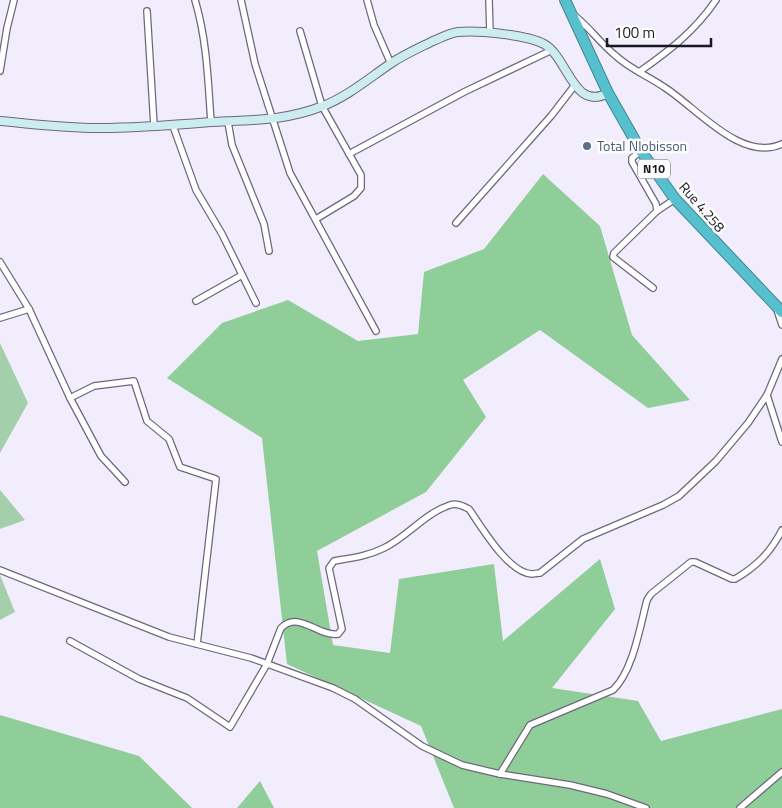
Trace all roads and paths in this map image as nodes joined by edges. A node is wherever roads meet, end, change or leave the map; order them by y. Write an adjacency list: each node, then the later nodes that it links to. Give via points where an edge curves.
1 (14, 0): 13 (street)
2 (195, 0): 20 (street, via 206,50)
3 (241, 0): 18 (street, via 255,64)
4 (367, 0): 12 (street)
5 (489, 0): 10 (street)
6 (716, 0): 14 (street, via 691,32)
7 (567, 5): 14 (street, via 617,58); 16 (highway, Rue 4.258 / N10)
8 (147, 11): 22 (street)
9 (300, 31): 17 (street)
10 (490, 33): 11 (street, via 530,39); 12 (street, via 450,34)
11 (552, 50): 15 (street); 26 (street, via 464,92)
12 (391, 64): 17 (street, via 359,87)
13 (0, 71)
14 (639, 72): 24 (street, via 740,142 760,149)
15 (574, 85): 16 (street, via 588,97 599,98); 30 (street, via 551,116)
16 (608, 93): 25 (highway, Rue 4.258 / N10)
17 (322, 106): 18 (street, via 287,118); 26 (street)
18 (272, 119): 21 (street); 29 (street, via 290,173)
19 (0, 121): 22 (street, via 98,128)
20 (211, 122): 21 (street); 23 (street)
21 (228, 122): 31 (street, via 232,145 264,224)
22 (154, 126): 23 (street)
23 (173, 126): 33 (street, via 196,190)
24 (782, 144)
25 (641, 151): 27 (highway, Rue 4.258 / N10); 28 (street, via 632,158 632,162)
26 (349, 154): 29 (street, via 361,175 361,188 354,196)
27 (675, 199): 28 (street); 38 (highway, Rue 4.258 / N10)
28 (657, 211): 34 (street, via 613,256)
29 (316, 219): 41 (street)
30 (456, 223)
31 (269, 251)
32 (0, 262): 37 (street)
33 (242, 275): 35 (street); 36 (street)
34 (653, 288)
35 (196, 301)
36 (256, 303)
37 (29, 309): 39 (street); 44 (street)
38 (779, 309): 40 (street)
39 (0, 318)
40 (782, 325)
41 (376, 331)
42 (782, 359): 43 (street)
43 (767, 395): 45 (street); 51 (street, via 716,461 679,496 583,539 540,572 531,574 515,568 469,509 461,505 451,505 434,514 384,548 334,561 329,568 342,630 338,634 329,634 292,621 281,628)
44 (70, 398): 46 (street, via 101,456); 50 (street, via 94,386 134,381 147,421 169,439 180,467 216,479)
45 (782, 442)
46 (125, 482)
47 (782, 530): 53 (street, via 776,542 753,568 735,579 691,562 650,594 627,668 618,685 530,725)
48 (0, 570): 50 (street, via 169,637)
49 (70, 641): 51 (street, via 139,679 187,698 230,728)
50 (197, 644): 51 (street)
51 (267, 664): 53 (street, via 355,700 437,754 462,765)
52 (782, 772): 55 (street)
53 (500, 774): 54 (street, via 570,785)
54 (646, 808)
55 (740, 808)

